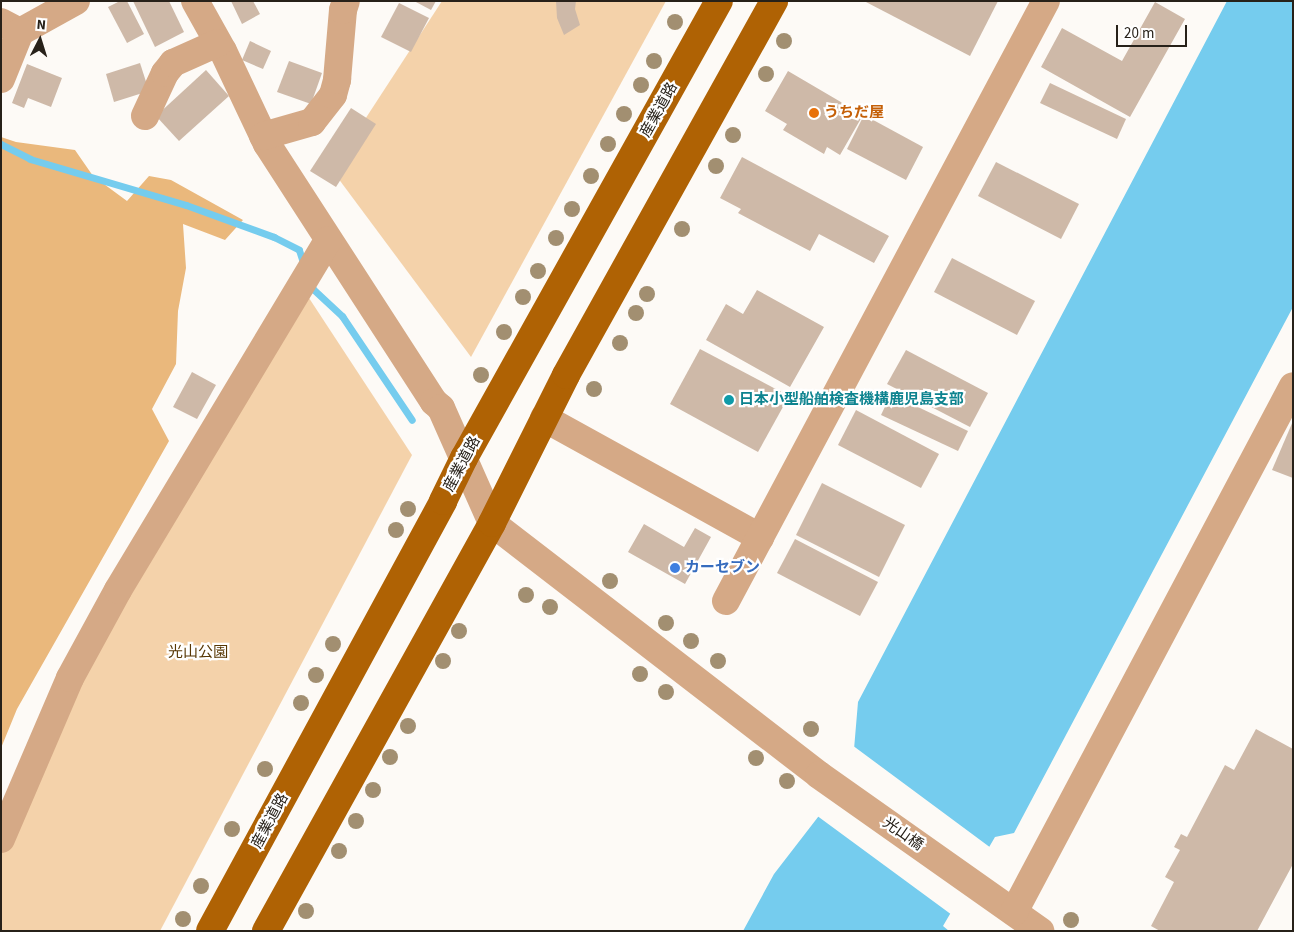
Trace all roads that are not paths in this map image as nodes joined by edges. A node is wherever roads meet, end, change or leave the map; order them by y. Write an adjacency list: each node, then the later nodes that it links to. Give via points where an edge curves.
1 (76, 1): 7 (street)
2 (195, 1): 8 (street)
3 (346, 1): 11 (street, via 333,95 312,122)
4 (719, 1): 15 (main road, 産業道路)
5 (774, 1): 14 (main road)
6 (1046, 1): 17 (street)
7 (10, 27): 9 (street)
8 (218, 43): 10 (street, via 173,63); 11 (street)
9 (1, 79)
10 (145, 116)
11 (263, 136): 12 (street)
12 (317, 260): 15 (street, via 441,408); 19 (street, via 108,608 70,678)
13 (1293, 386): 20 (street)
14 (544, 418): 16 (main road); 17 (street)
15 (464, 458): 16 (street); 21 (main road, 産業道路)
16 (492, 523): 20 (street, 光山橋, via 819,775); 22 (main road)
17 (760, 537): 18 (street)
18 (726, 601)
19 (1, 839)
20 (1014, 912): 23 (street, 光山橋)
21 (210, 931)
22 (266, 931)
23 (1040, 931)

